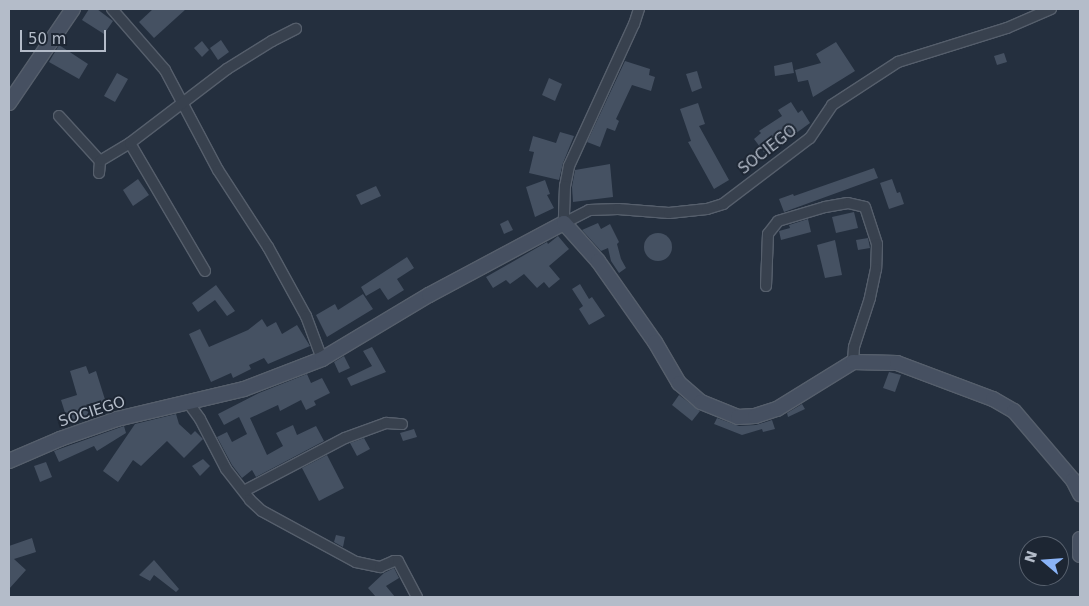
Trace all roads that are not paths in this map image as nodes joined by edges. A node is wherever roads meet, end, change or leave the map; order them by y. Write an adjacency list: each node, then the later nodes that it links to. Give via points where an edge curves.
1 (73, 9): 7 (main road)
2 (112, 9): 6 (street, via 165,70)
3 (639, 9): 12 (street, via 569,166)
4 (1051, 9): 12 (street, SOCIEGO, via 1008,28 898,62 832,105 810,138 723,204 669,213 589,210)
5 (296, 29): 6 (street, via 250,54)
6 (182, 102): 9 (street); 15 (street, via 218,170 268,247 306,316)
7 (9, 103)
8 (59, 116): 10 (street)
9 (130, 143): 10 (street); 13 (street)
10 (100, 161): 11 (street)
11 (99, 173)
12 (564, 223): 15 (main road, SOCIEGO, via 429,295); 16 (main road, via 598,261 655,342 678,383 701,402 720,412 738,417 756,416 776,409)
13 (205, 270)
14 (766, 286): 16 (street, via 768,234 778,221 848,203 866,207 877,244 876,269 854,347)
15 (322, 359): 17 (main road, SOCIEGO, via 244,389)
16 (853, 362): 21 (main road, via 897,363 994,399 1014,411 1073,480)
17 (188, 401): 19 (main road, SOCIEGO, via 117,419); 20 (street, via 226,469)
18 (402, 424): 20 (street, via 386,422 345,438)
19 (9, 461)
20 (244, 492): 24 (street, via 262,511 356,562 380,566 398,561)
21 (1080, 494)
22 (1080, 539): 23 (main road)
23 (1080, 554)
24 (416, 597)

